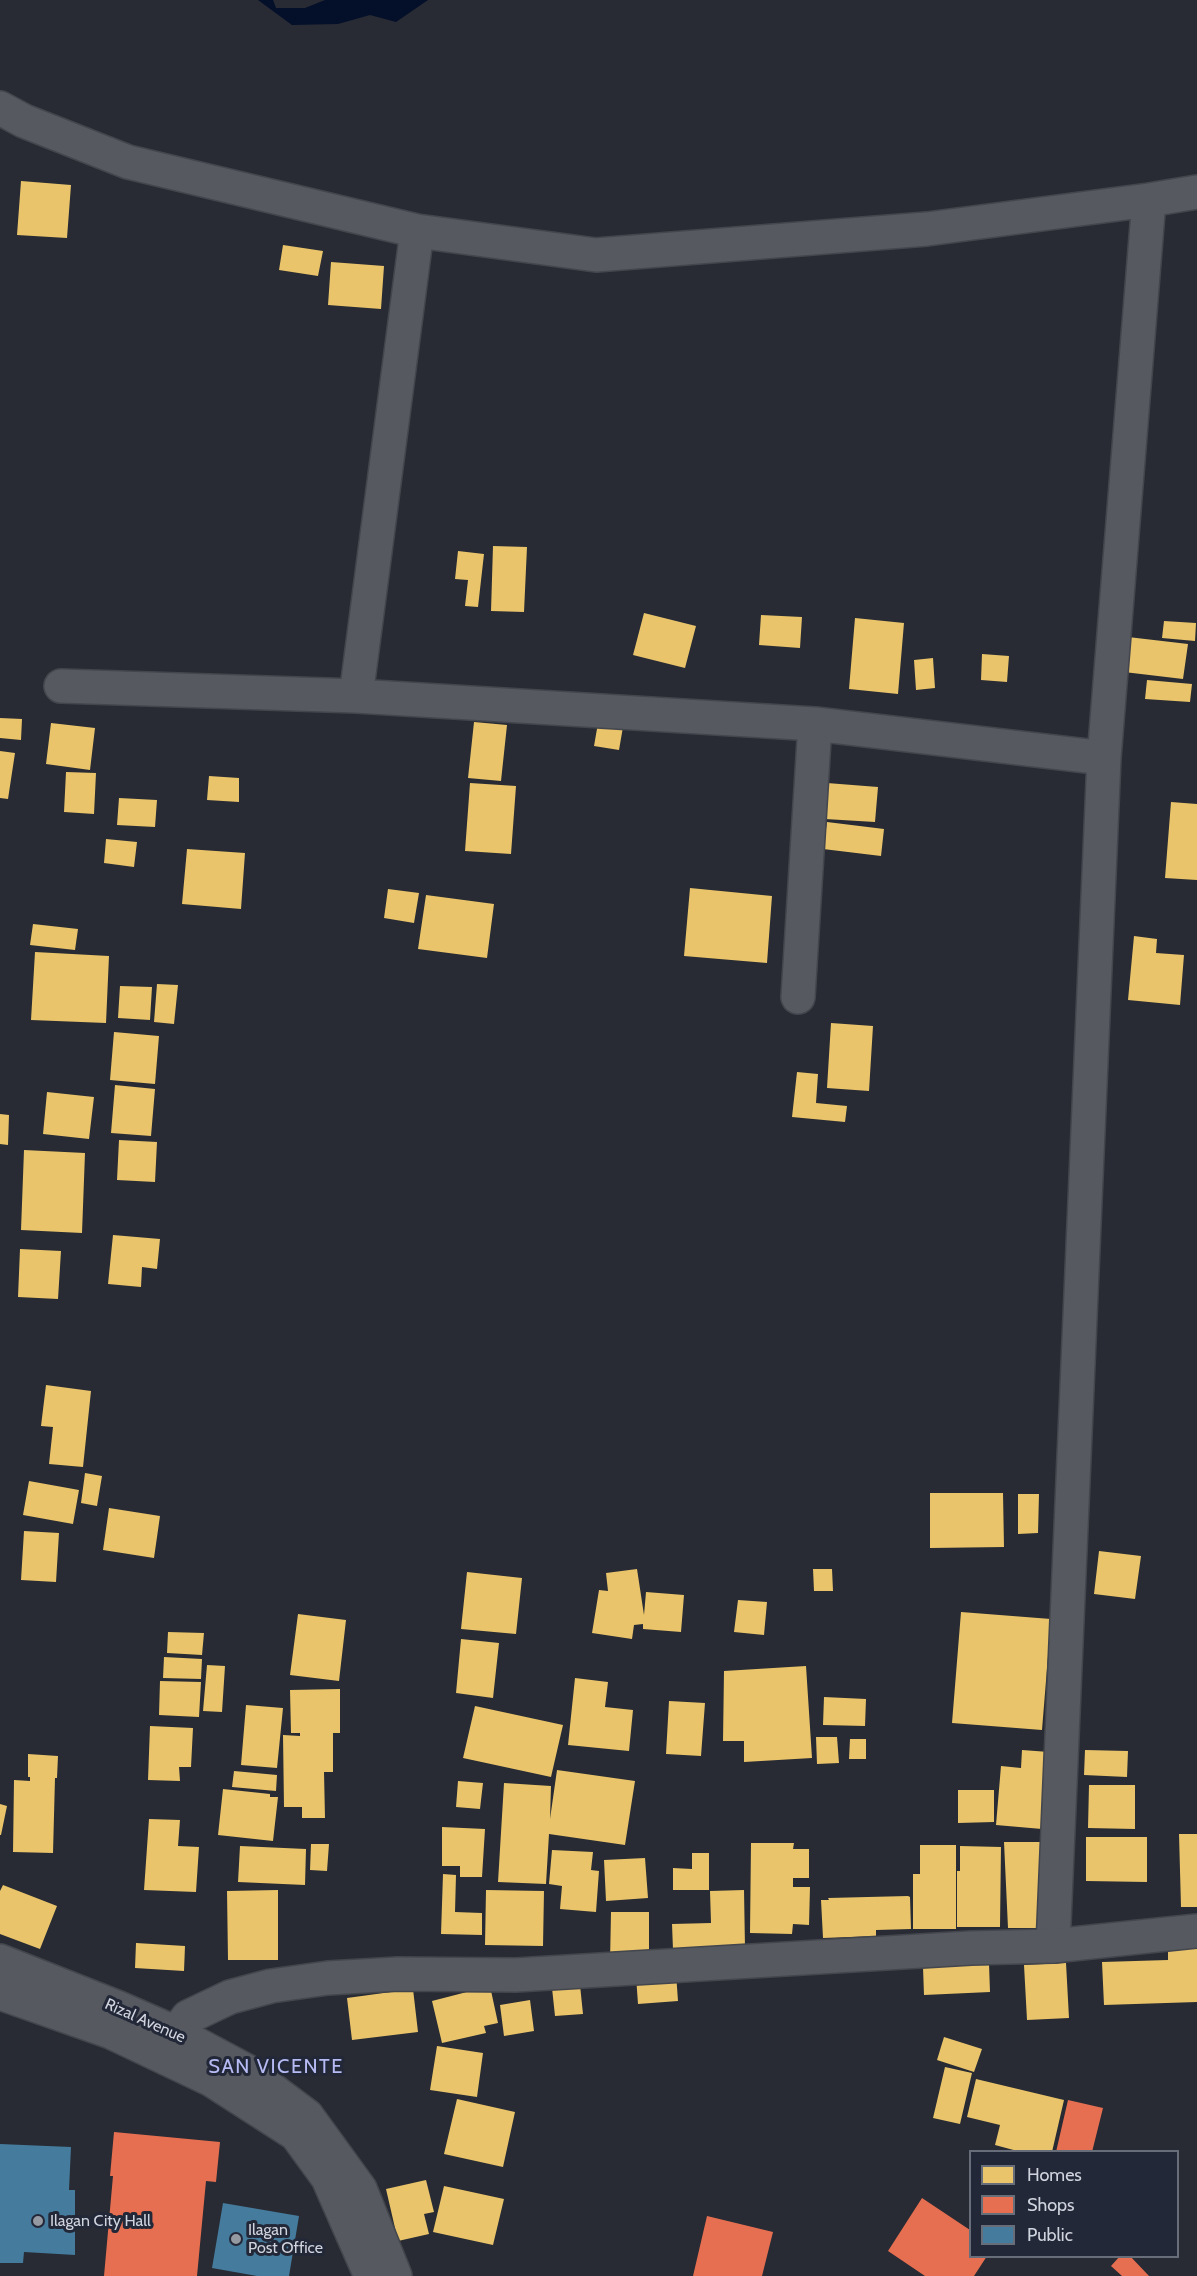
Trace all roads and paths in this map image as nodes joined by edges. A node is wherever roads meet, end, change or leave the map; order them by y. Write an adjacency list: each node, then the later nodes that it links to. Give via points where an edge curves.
1 (0, 108): 4 (street, via 128,162)
2 (1197, 192): 3 (street)
3 (1149, 200): 4 (street, via 927,229 596,255); 8 (street)
4 (417, 231): 6 (street)
5 (61, 686): 6 (street)
6 (357, 696): 7 (street)
7 (815, 724): 8 (street); 9 (street)
8 (1104, 758): 11 (street)
9 (798, 997)
10 (1197, 1931): 11 (street)
11 (1053, 1946): 14 (street, via 516,1975 328,1978 230,1997 188,2017)
12 (0, 1961): 14 (street, Rizal Avenue, via 119,2008)
13 (0, 1993): 14 (street, Rizal Avenue, via 111,2032)
14 (171, 2046): 15 (street, Rizal Avenue, via 212,2080 296,2134 328,2178); 16 (street, Rizal Avenue, via 247,2071 307,2116 360,2189)
15 (371, 2276)
16 (395, 2276)

